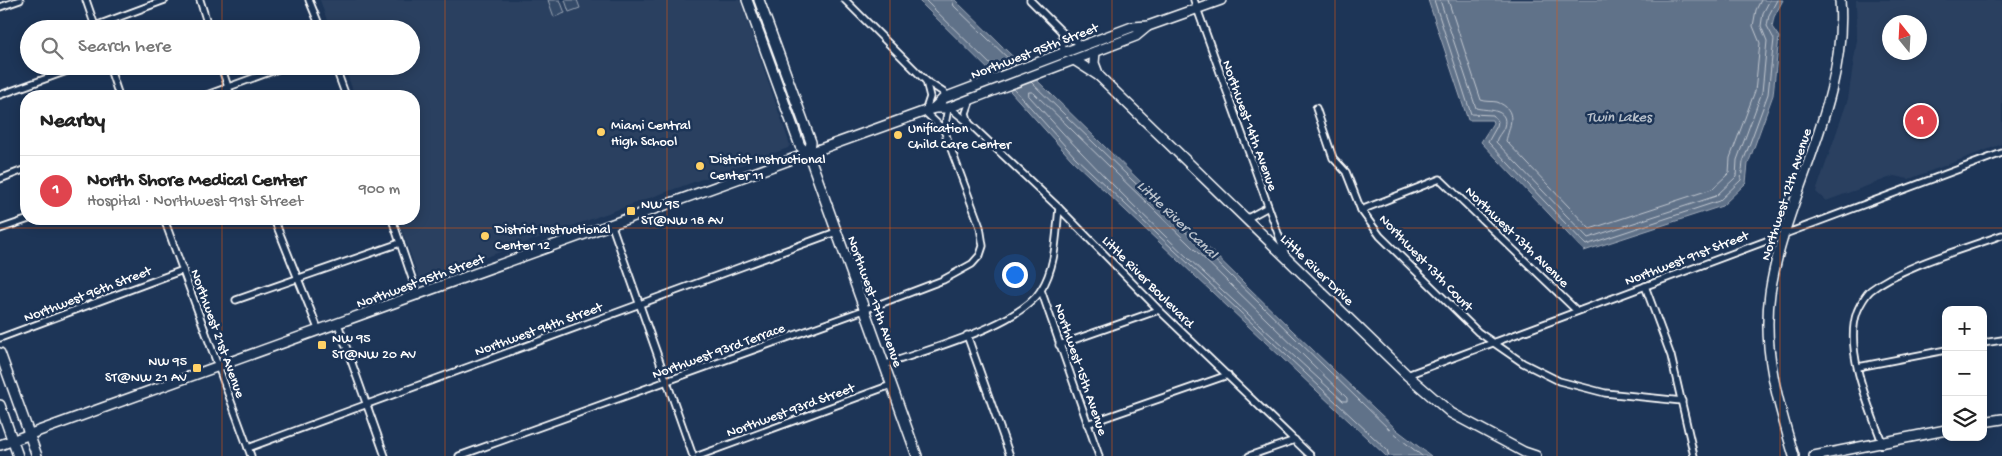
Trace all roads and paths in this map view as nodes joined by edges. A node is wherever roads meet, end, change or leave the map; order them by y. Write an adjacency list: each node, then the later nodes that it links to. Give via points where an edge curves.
1 (20, 0): 13 (street)
2 (86, 0): 16 (street)
3 (165, 0): 17 (street)
4 (200, 0): 18 (street)
5 (310, 0): 19 (street)
6 (746, 0): 21 (main road, Northwest 17th Avenue)
7 (759, 0): 15 (main road, Northwest 17th Avenue)
8 (845, 0): 33 (street)
9 (1030, 0): 22 (street)
10 (1194, 0): 14 (street, Northwest 14th Avenue)
11 (1222, 0): 14 (main road, Northwest 95th Street)
12 (1840, 0): 61 (main road, Northwest 12th Avenue, via 1839,59 1826,113)
13 (0, 7)
14 (1197, 9): 20 (main road, Northwest 95th Street); 51 (street, Northwest 14th Avenue)
15 (765, 18): 21 (main road); 47 (main road, Northwest 17th Avenue, via 811,142)
16 (93, 20)
17 (113, 20)
18 (206, 20)
19 (317, 20)
20 (1148, 26): 23 (main road, Northwest 95th Street, via 1132,27); 24 (main road, Northwest 95th Street, via 1136,36)
21 (756, 28): 47 (main road, Northwest 17th Avenue, via 800,146)
22 (1062, 32): 23 (street); 25 (street)
23 (1083, 46): 25 (main road, Northwest 95th Street)
24 (1095, 52): 26 (main road, Northwest 95th Street); 32 (main road, via 1094,63)
25 (1063, 54): 39 (main road, Northwest 95th Street)
26 (1074, 60): 32 (main road, Little River Drive); 40 (main road, Northwest 95th Street)
27 (56, 75): 38 (street)
28 (112, 75): 35 (street)
29 (224, 75): 34 (street)
30 (262, 75): 34 (street)
31 (338, 75): 37 (street)
32 (1099, 76): 53 (main road, Little River Drive)
33 (926, 81): 39 (street); 43 (street)
34 (228, 88): 36 (street)
35 (118, 90)
36 (222, 90)
37 (344, 90)
38 (0, 95)
39 (949, 96): 43 (main road, Northwest 95th Street)
40 (971, 99): 41 (main road, Northwest 95th Street); 44 (street, via 966,113)
41 (948, 108): 43 (main road, Northwest 95th Street); 44 (street, Little River Boulevard); 45 (street)
42 (1316, 108): 52 (street, Northwest 13th Court, via 1333,158 1346,172)
43 (929, 110): 45 (street); 47 (main road, Northwest 95th Street)
44 (969, 123): 50 (street, Little River Boulevard)
45 (944, 130): 72 (street, Northwest 93rd Terrace, via 980,227 983,246 980,255 962,271)
46 (2002, 153): 61 (street, Northwest 91st Street)
47 (809, 155): 58 (main road, Northwest 95th Street); 60 (main road, Northwest 17th Avenue)
48 (20, 171): 49 (street)
49 (0, 179)
50 (1059, 208): 68 (street, via 1054,254); 73 (street, Little River Boulevard)
51 (1268, 208): 53 (street); 64 (street, Northwest 14th Avenue)
52 (1361, 210): 74 (street, Northwest 13th Avenue, via 1440,179); 81 (street, Northwest 13th Court, via 1380,236 1478,332)
53 (1246, 219): 64 (main road, Little River Drive)
54 (20, 222): 59 (street)
55 (166, 225): 65 (street, Northwest 21st Avenue)
56 (277, 225): 66 (street)
57 (394, 225): 63 (street)
58 (612, 226): 69 (main road, Northwest 95th Street); 71 (street)
59 (0, 229)
60 (836, 232): 71 (street, Northwest 94th Street); 72 (main road, Northwest 17th Avenue)
61 (1784, 234): 67 (street, Northwest 91st Street); 119 (main road, Northwest 12th Avenue, via 1770,294 1768,336 1772,377)
62 (2002, 235): 87 (street, via 1894,275 1869,291 1857,312 1854,335)
63 (400, 243): 66 (street); 69 (street)
64 (1286, 258): 89 (main road, Little River Drive)
65 (183, 270): 78 (street, Northwest 96th Street); 86 (street, Northwest 21st Avenue)
66 (299, 278): 70 (street); 76 (street)
67 (1645, 286): 74 (street, Northwest 91st Street); 92 (street, via 1672,356)
68 (1041, 290): 77 (street, via 1024,309 996,325); 82 (street, Northwest 15th Avenue)
69 (418, 296): 75 (main road, Northwest 95th Street)
70 (236, 300)
71 (641, 304): 90 (street); 93 (street, Northwest 94th Street)
72 (864, 310): 85 (main road, Northwest 17th Avenue); 90 (street, Northwest 93rd Terrace)
73 (1158, 310): 82 (street); 88 (street, Little River Boulevard)
74 (1578, 311): 81 (street, Northwest 91st Street)
75 (338, 324): 76 (main road, Northwest 95th Street); 93 (street)
76 (319, 331): 86 (main road, Northwest 95th Street)
77 (967, 335): 85 (street); 113 (street)
78 (0, 338)
79 (2002, 340): 80 (street)
80 (1987, 342)
81 (1494, 343): 89 (street, Northwest 91st Street); 92 (street, Northwest 13th Court, via 1523,363 1559,380 1606,393)
82 (1059, 345): 97 (street, Northwest 15th Avenue)
83 (1942, 351): 87 (street)
84 (0, 353): 99 (main road)
85 (884, 365): 91 (main road, Northwest 17th Avenue)
86 (220, 367): 99 (main road, Northwest 95th Street); 104 (street, Northwest 21st Avenue)
87 (1858, 367): 102 (street)
88 (1228, 375): 97 (street); 101 (street, Little River Boulevard)
89 (1407, 375): 117 (main road, Little River Drive, via 1451,413)
90 (668, 381): 109 (street, Northwest 93rd Terrace); 110 (street)
91 (891, 385): 111 (street, Northwest 93rd Street); 112 (main road, Northwest 17th Avenue)
92 (1682, 401): 118 (street)
93 (366, 404): 104 (street, Northwest 94th Street); 108 (street)
94 (0, 405): 100 (main road)
95 (2002, 419): 96 (main road)
96 (1987, 421)
97 (1087, 424): 114 (street, Northwest 15th Avenue)
98 (1942, 431): 102 (main road)
99 (29, 434): 100 (main road, Northwest 95th Street); 106 (main road)
100 (12, 440): 103 (main road, Northwest 95th Street); 105 (main road)
101 (1295, 440): 115 (street); 116 (street, Little River Boulevard)
102 (1882, 442): 120 (main road)
103 (0, 445)
104 (248, 448): 107 (street, Northwest 21st Avenue)
105 (18, 456)
106 (37, 456)
107 (251, 456)
108 (385, 456)
109 (459, 456)
110 (694, 456)
111 (698, 456)
112 (917, 456)
113 (1010, 456)
114 (1098, 456)
115 (1249, 456)
116 (1312, 456)
117 (1536, 456)
118 (1694, 456)
119 (1794, 456)
120 (1814, 456)

